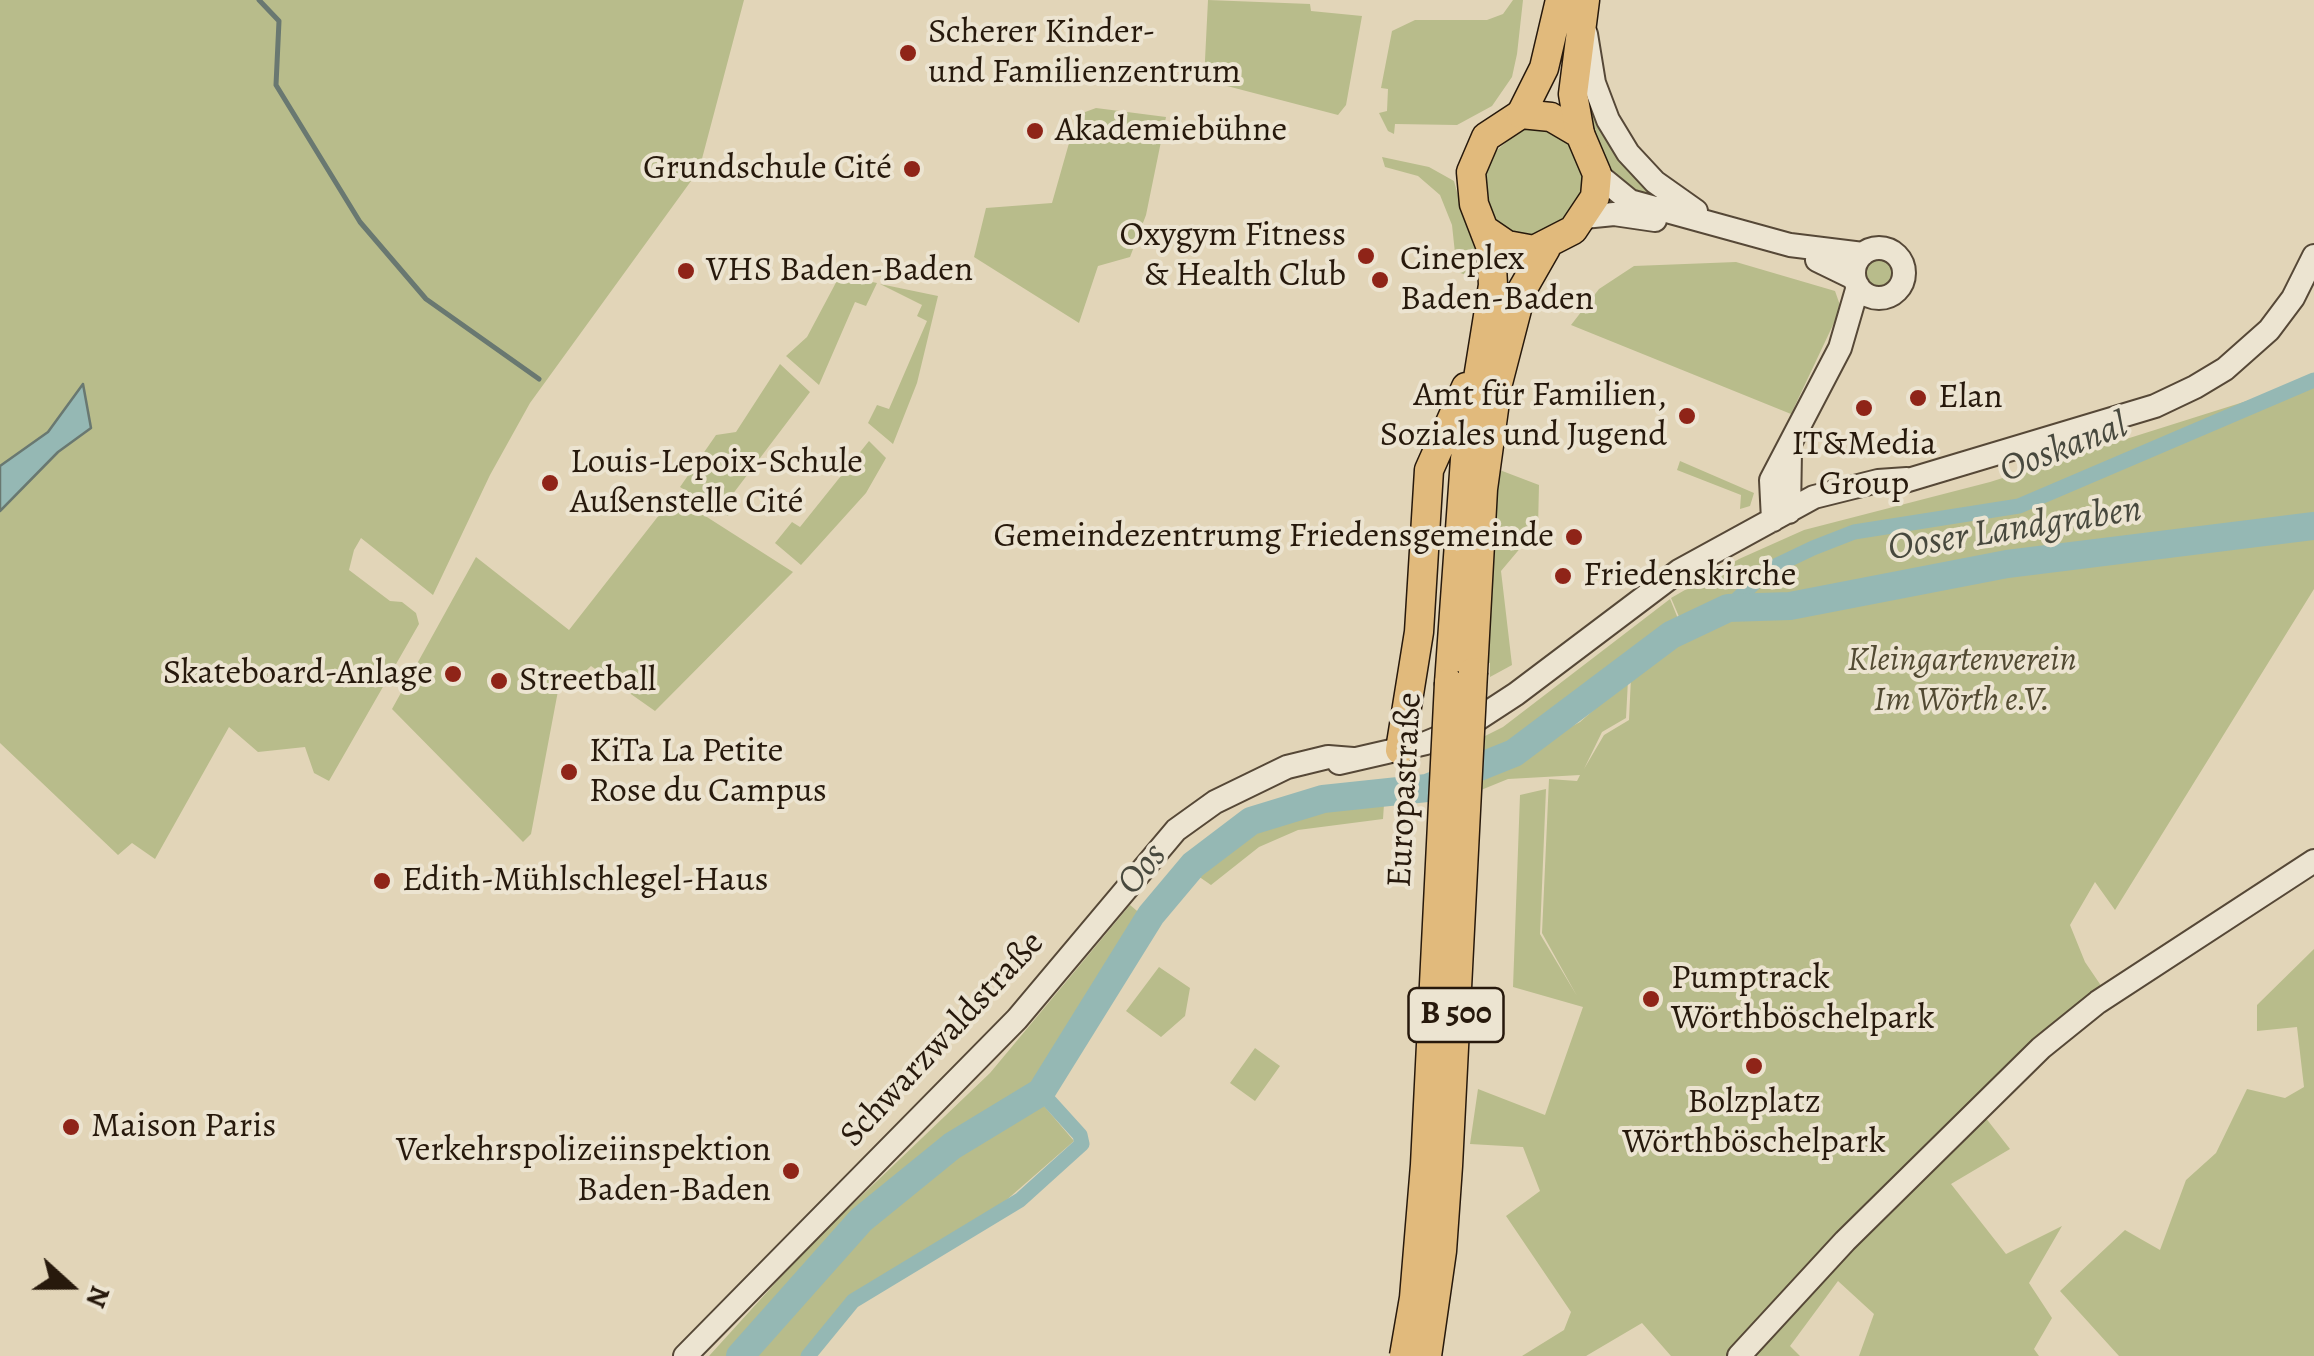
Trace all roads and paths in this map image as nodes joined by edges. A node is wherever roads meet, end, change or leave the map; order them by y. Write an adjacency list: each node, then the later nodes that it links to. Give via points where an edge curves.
1 (1576, 2): 2 (main road, B 500); 3 (main road, via 1572,94); 6 (street, via 1594,83 1628,154 1655,182)
2 (1521, 114): 3 (main road, via 1551,117); 7 (main road, B 500, via 1495,130 1475,157 1471,186)
3 (1580, 134): 4 (main road)
4 (1597, 174): 5 (main road); 6 (street, via 1630,200)
5 (1584, 217): 8 (main road, B 500); 11 (street, via 1630,216 1732,236 1820,260)
6 (1720, 226): 9 (street, via 1790,246)
7 (1485, 230): 8 (main road, via 1521,249); 14 (main road, Europastraße / B 500, via 1493,285)
8 (1546, 248): 19 (main road, Europastraße / B 500, via 1518,302 1497,387)
9 (1863, 254): 11 (street); 12 (street, via 1884,248 1902,261 1903,284)
10 (2314, 256): 16 (street, Schwarzwaldstraße, via 2268,330 2195,387 2155,406)
11 (1856, 282): 12 (street, via 1868,296); 13 (street)
12 (1882, 298): 13 (street)
13 (1840, 348): 15 (street)
14 (1481, 359): 19 (main road, Europastraße / B 500, via 1460,502); 20 (main road, via 1429,470 1419,632)
15 (1790, 450): 17 (street, via 1810,480); 18 (street)
16 (1907, 480): 17 (street, Schwarzwaldstraße); 18 (street, Schwarzwaldstraße)
17 (1843, 488): 18 (street, Schwarzwaldstraße)
18 (1781, 516): 20 (street, Schwarzwaldstraße, via 1678,571 1490,712 1448,736)
19 (1461, 678): 23 (main road, Europastraße / B 500, bridge, via 1426,1164); 24 (main road, Europastraße / B 500, bridge, via 1446,1200)
20 (1400, 750): 22 (street, Schwarzwaldstraße, via 1257,784 1206,808 1170,835 984,1054)
21 (2314, 861): 25 (street, via 2098,1002 1987,1097)
22 (684, 1356)
23 (1404, 1356)
24 (1427, 1356)
25 (1739, 1356)

